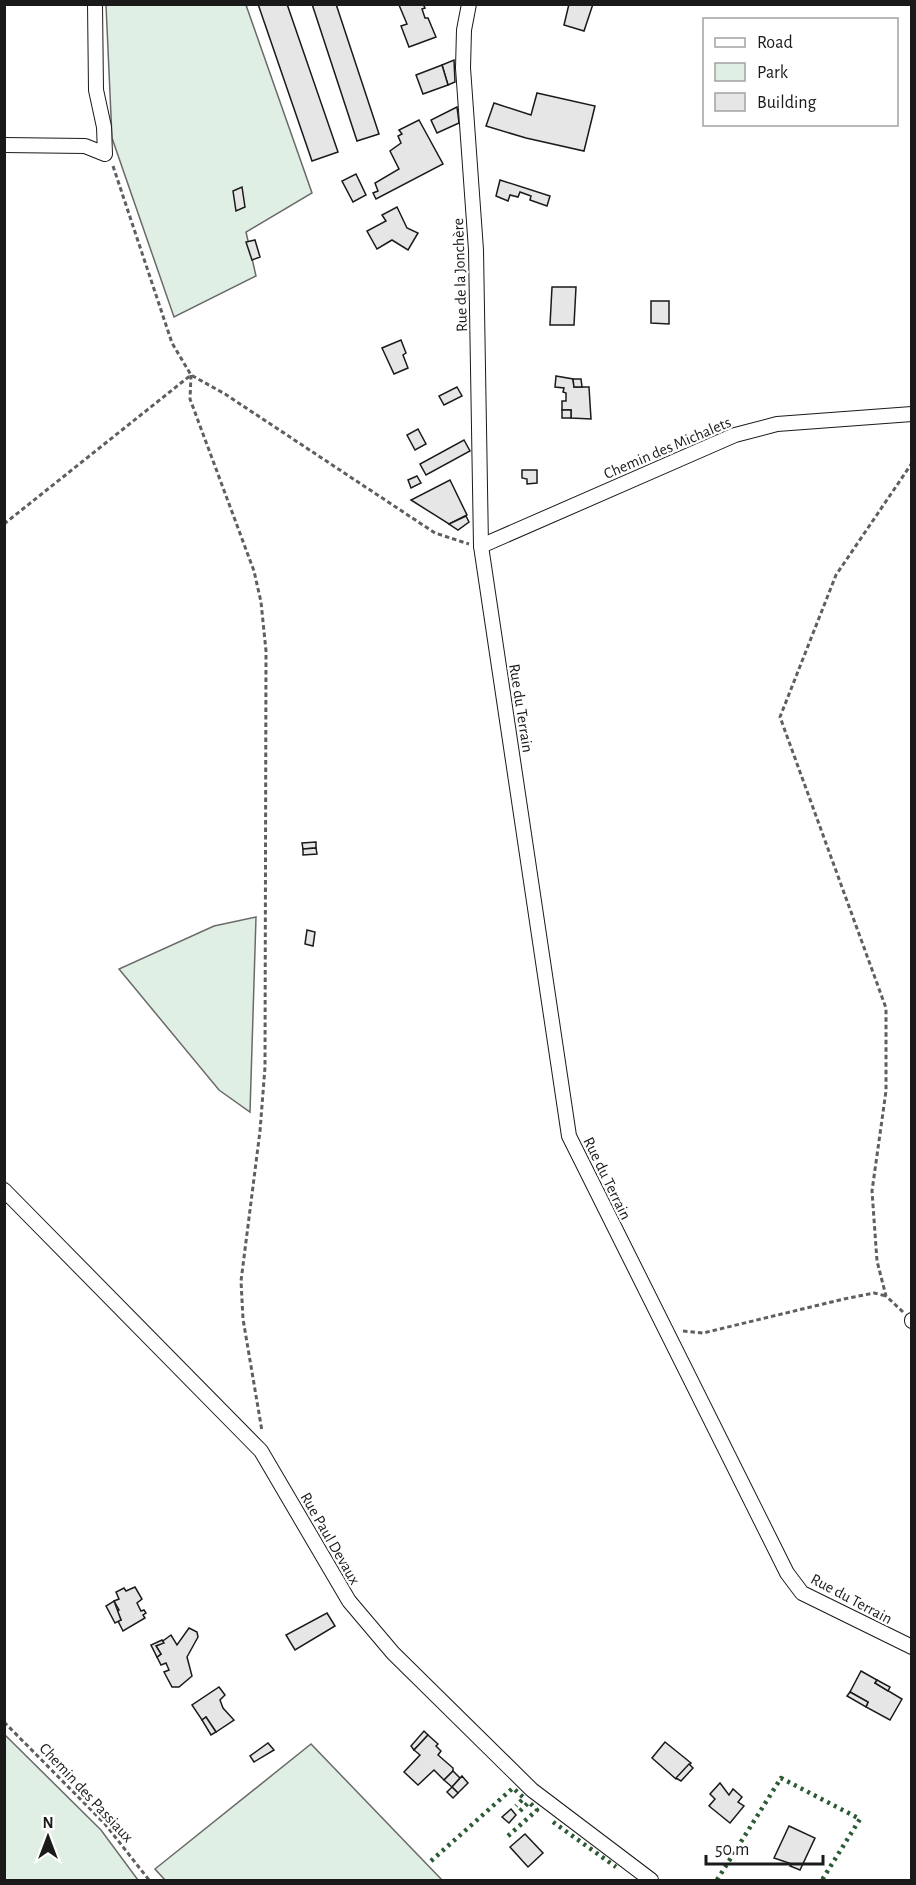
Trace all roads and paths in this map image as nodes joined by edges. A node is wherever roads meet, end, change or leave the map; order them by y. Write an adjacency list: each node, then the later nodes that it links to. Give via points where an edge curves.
1 (95, 4): 4 (street, via 96,90)
2 (469, 4): 9 (street, Rue de la Jonchère, via 463,68 476,250)
3 (4, 145): 4 (street, via 85,146)
4 (105, 154): 5 (path, via 116,170 172,343)
5 (191, 375): 8 (path); 9 (path, via 435,533 459,543); 14 (path, via 190,399 254,571 266,651 265,1067 241,1281 243,1318 262,1424)
6 (912, 414): 9 (street, Chemin des Michalets, via 777,424 735,435)
7 (912, 463): 11 (path, via 836,574 780,717 886,1008 886,1091 872,1191 877,1261)
8 (4, 524)
9 (481, 546): 13 (street, Rue du Terrain, via 569,1136)
10 (4, 1190): 14 (street, Rue Paul Devaux)
11 (886, 1296): 12 (path); 13 (path, via 874,1293 844,1299 703,1333)
12 (911, 1320)
13 (664, 1330): 15 (street, Rue du Terrain, via 788,1573 802,1593)
14 (261, 1451): 18 (street, Rue Paul Devaux, via 349,1601 393,1653 532,1790)
15 (912, 1647)
16 (4, 1722): 17 (path, Chemin des Passiaux, via 105,1824)
17 (149, 1881)
18 (651, 1881)

